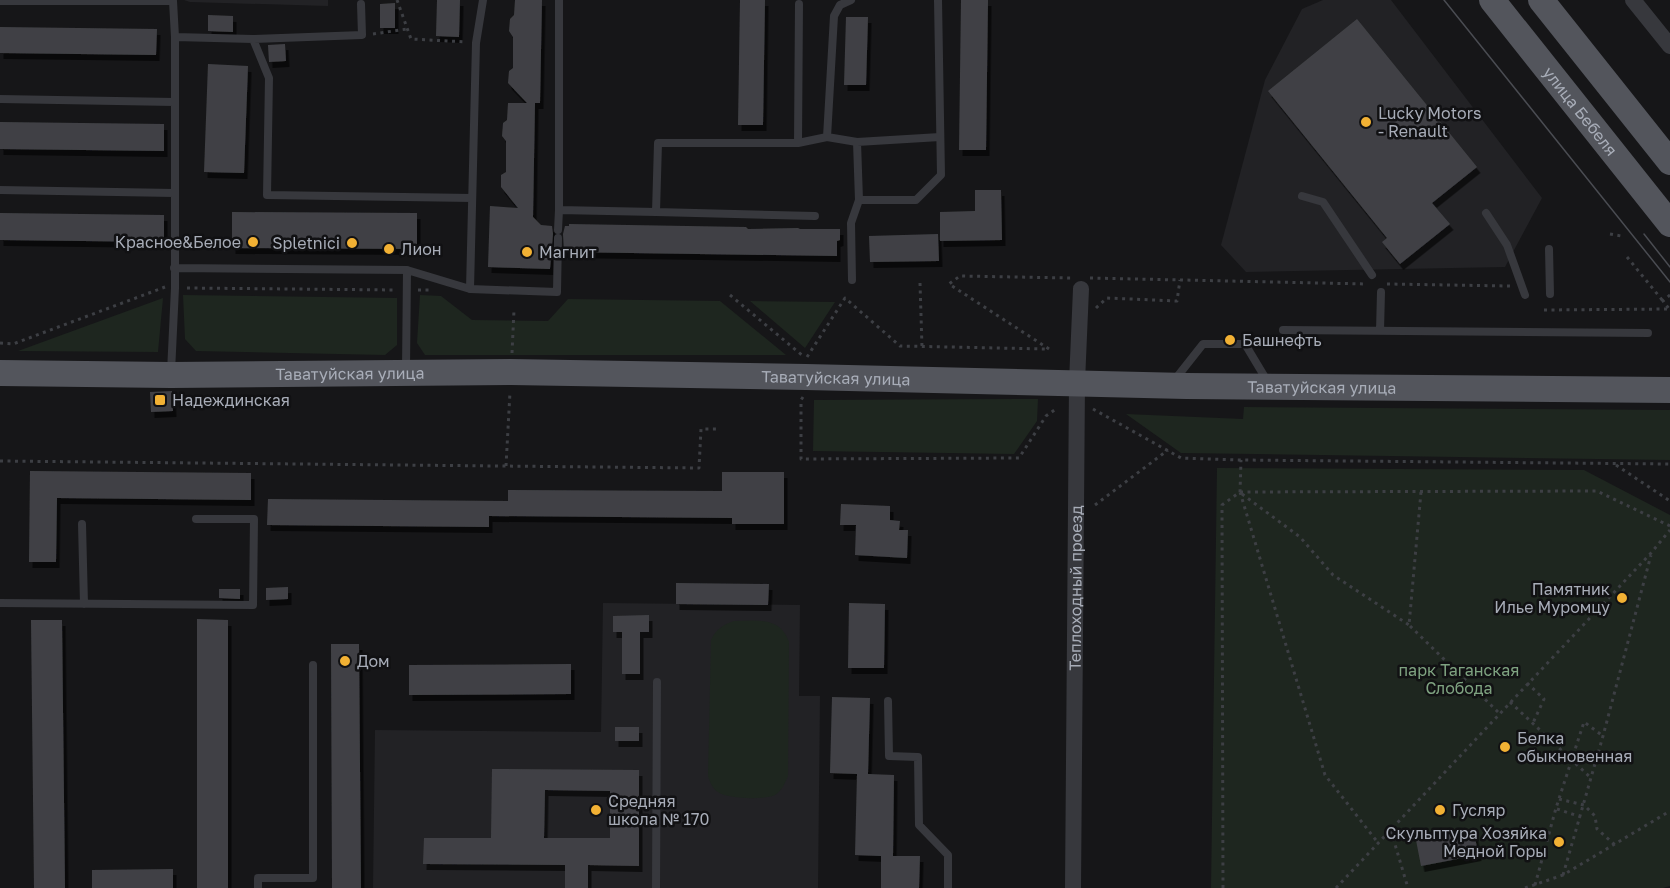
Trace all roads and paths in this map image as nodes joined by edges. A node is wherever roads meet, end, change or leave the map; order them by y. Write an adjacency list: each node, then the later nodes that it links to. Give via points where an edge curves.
1 (0, 0): 2 (lane)
2 (129, 0): 15 (lane, via 173,1)
3 (397, 0): 13 (path)
4 (483, 0): 17 (lane)
5 (560, 0): 31 (lane)
6 (851, 0): 21 (lane, via 840,5 834,15)
7 (938, 0): 22 (lane)
8 (1492, 0): 35 (main road, улица Бебеля)
9 (1540, 0): 25 (main road)
10 (1633, 0): 18 (street)
11 (361, 4): 14 (lane)
12 (799, 4): 24 (lane)
13 (407, 30): 14 (path); 17 (path, via 411,39)
14 (362, 35): 16 (lane)
15 (175, 37): 16 (lane); 20 (lane)
16 (253, 39): 29 (lane, via 269,78 267,195)
17 (476, 43): 29 (lane)
18 (1670, 46)
19 (0, 99): 20 (lane)
20 (174, 102): 27 (lane)
21 (827, 137): 23 (lane); 24 (lane)
22 (940, 137): 23 (lane); 30 (lane, via 941,175 916,200)
23 (857, 142): 30 (lane)
24 (798, 143): 32 (lane, via 658,143)
25 (1670, 162)
26 (0, 190): 27 (lane)
27 (174, 193): 40 (lane)
28 (1302, 196): 42 (lane, via 1323,202)
29 (472, 198): 49 (lane)
30 (859, 200): 43 (lane, via 851,223)
31 (559, 210): 32 (lane); 49 (lane, via 557,292)
32 (656, 212): 34 (lane)
33 (1486, 213): 52 (lane, via 1507,244)
34 (815, 216)
35 (1670, 224)
36 (1610, 234): 37 (path)
37 (1621, 236)
38 (1549, 249): 53 (lane)
39 (1627, 257): 56 (path)
40 (174, 268): 41 (lane); 47 (lane)
41 (407, 270): 49 (lane); 50 (lane)
42 (1372, 279): 44 (path)
43 (852, 280)
44 (1180, 280): 45 (path); 59 (path, via 1177,301 1107,298)
45 (1082, 282): 64 (path, via 960,276 949,284 1049,349); 68 (street, Теплоходный проезд)
46 (920, 283): 64 (path)
47 (175, 288): 50 (path); 63 (path, via 163,287 14,344); 67 (lane)
48 (1382, 288): 52 (path); 61 (lane)
49 (470, 289)
50 (407, 290): 51 (path); 65 (lane)
51 (436, 290)
52 (1524, 291)
53 (1550, 294)
54 (730, 295): 64 (path, via 806,359 845,298 900,346)
55 (1670, 295): 56 (path)
56 (1663, 301): 58 (path)
57 (1544, 310): 58 (path)
58 (1670, 310)
59 (1093, 312)
60 (1283, 330): 61 (lane)
61 (1380, 331): 62 (lane)
62 (1648, 333)
63 (0, 343)
64 (922, 347)
65 (406, 372): 67 (main road, Таватуйская улица); 68 (main road, Таватуйская улица)
66 (0, 373): 67 (main road, Таватуйская улица)
67 (171, 375)
68 (1077, 382): 69 (main road, Таватуйская улица); 116 (street, Теплоходный проезд)
69 (1170, 385): 70 (main road, Таватуйская улица); 70 (lane, via 1203,344 1245,344)
70 (1270, 387): 71 (main road, Таватуйская улица)
71 (1670, 390)
72 (806, 395): 73 (path, via 801,400 801,459 1019,458 1046,416)
73 (1056, 409)
74 (1093, 409): 76 (path)
75 (718, 429): 78 (path, via 700,429 699,468)
76 (1168, 450): 77 (path, via 1181,458); 84 (path)
77 (1240, 460): 79 (path); 81 (path)
78 (0, 461)
79 (1615, 464): 80 (path); 83 (path)
80 (1670, 464)
81 (1240, 492): 82 (path); 92 (path, via 1300,537 1333,575); 109 (path, via 1325,775); 117 (path, via 1222,505)
82 (1421, 492): 87 (path, via 1597,491); 92 (path)
83 (1670, 501)
84 (1095, 505)
85 (196, 519): 91 (lane, via 254,519 253,605)
86 (82, 524): 91 (lane)
87 (1670, 526)
88 (1670, 530): 89 (path)
89 (1652, 553): 95 (path); 100 (path)
90 (0, 603): 91 (lane)
91 (84, 604)
92 (1409, 625): 98 (path)
93 (313, 665): 113 (lane, via 313,878 258,878)
94 (657, 682): 114 (lane)
95 (1527, 683): 97 (path); 99 (path, via 1544,699)
96 (888, 701): 115 (lane, via 889,756 918,757 920,825 948,855)
97 (1510, 702): 98 (path); 99 (path)
98 (1499, 713): 108 (path)
99 (1533, 723): 101 (path)
100 (1604, 736): 101 (path, via 1584,722); 102 (path)
101 (1572, 760): 102 (path); 103 (path)
102 (1592, 778): 104 (path)
103 (1559, 799): 104 (path); 105 (path)
104 (1584, 805): 107 (path); 110 (path, via 1595,816 1597,830)
105 (1556, 808): 107 (path); 112 (path)
106 (1670, 811): 110 (path)
107 (1581, 817): 111 (path)
108 (1391, 831): 109 (path); 119 (path)
109 (1379, 844): 118 (path)
110 (1615, 845): 111 (path)
111 (1563, 875): 112 (path)
112 (1535, 885): 120 (path)
113 (258, 888)
114 (656, 888)
115 (948, 888)
116 (1073, 888)
117 (1223, 888)
118 (1336, 888)
119 (1408, 888)
120 (1525, 888)

